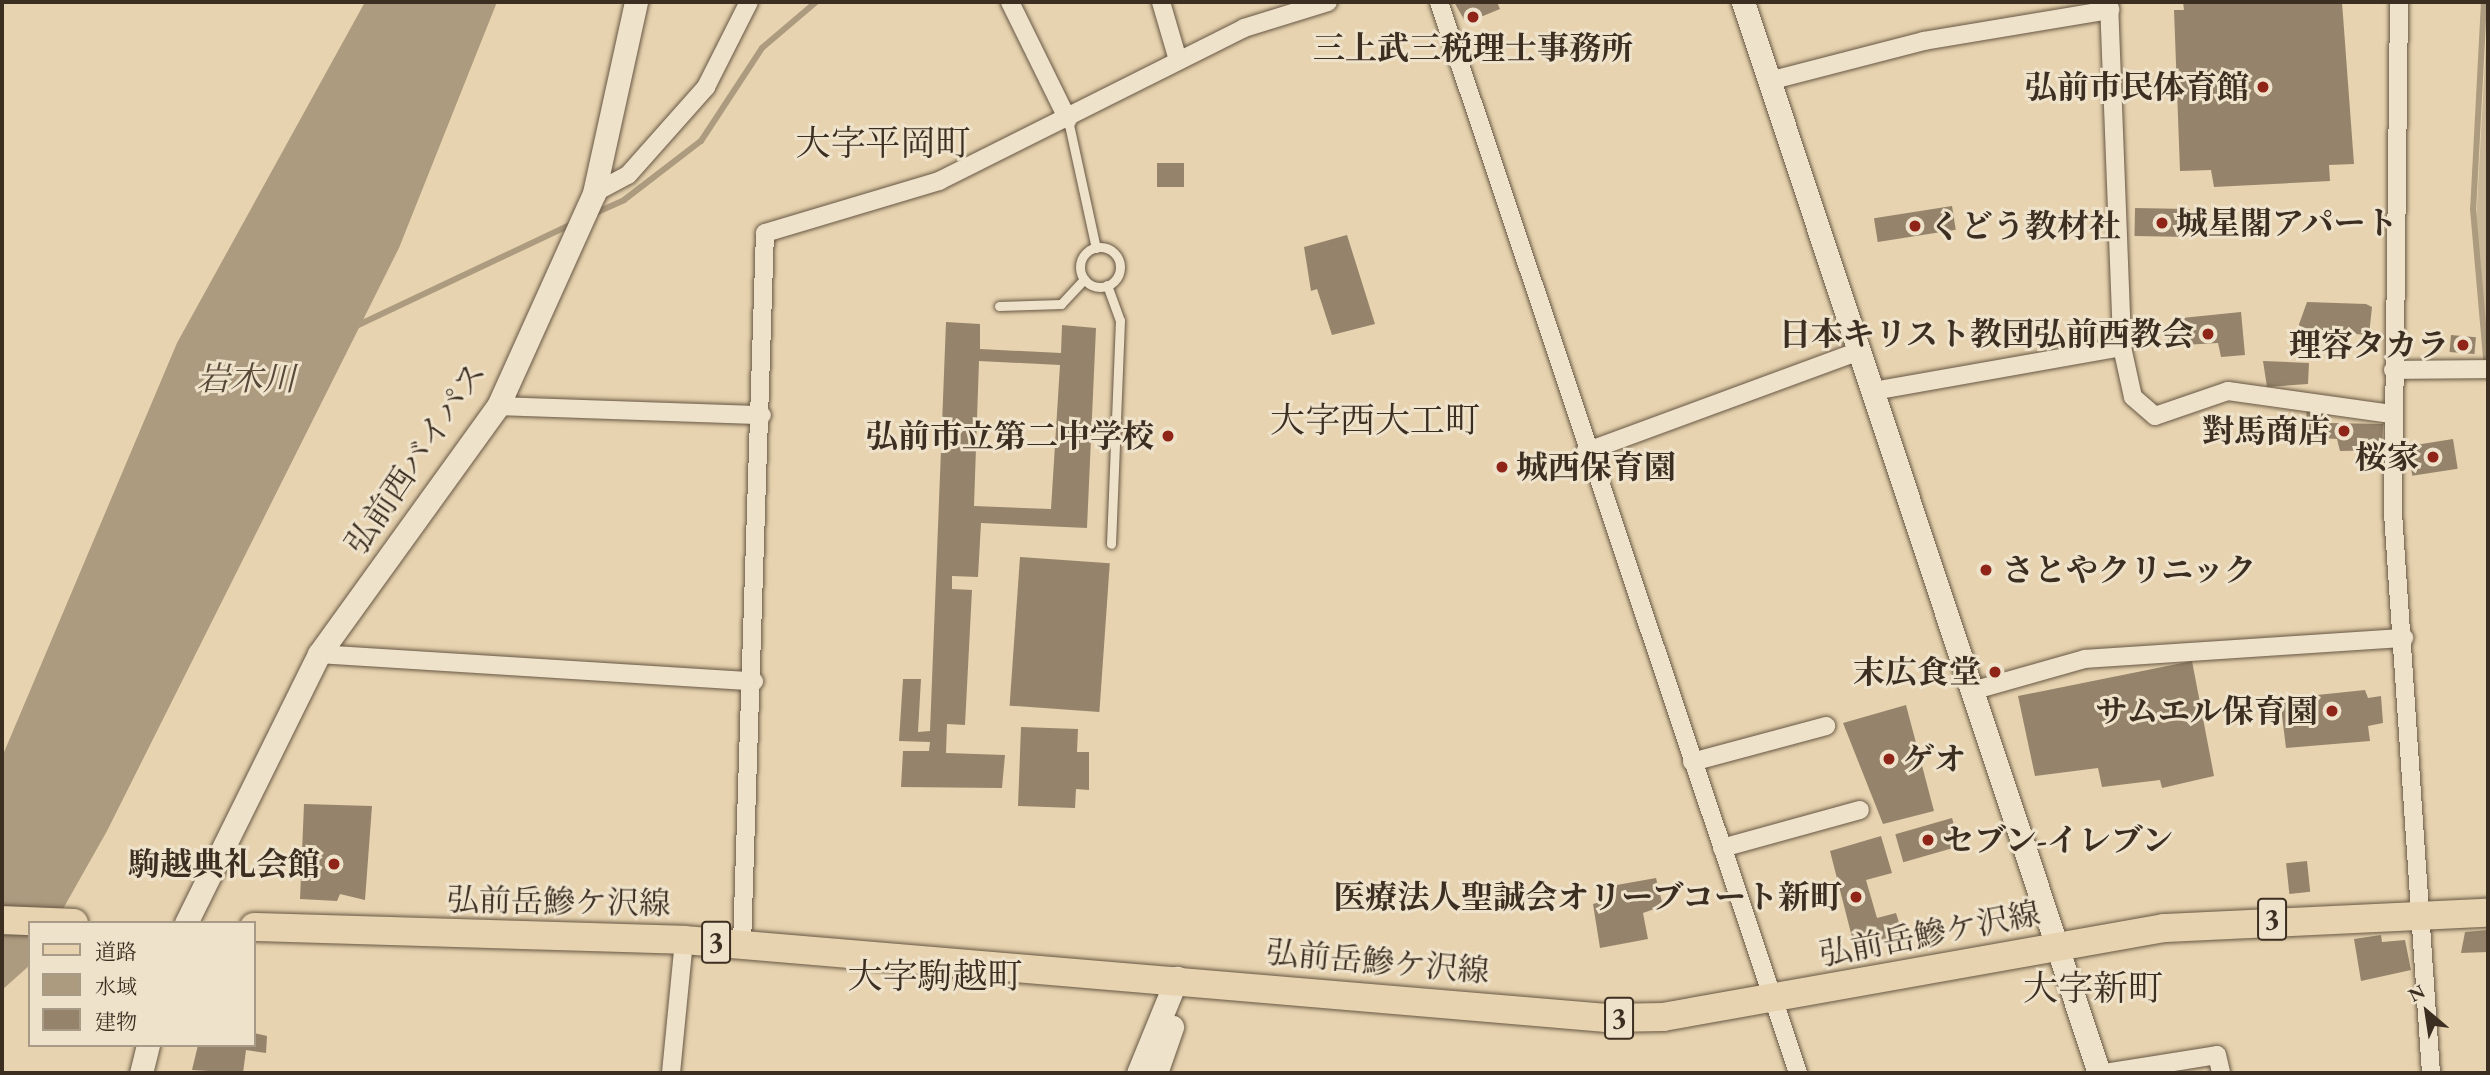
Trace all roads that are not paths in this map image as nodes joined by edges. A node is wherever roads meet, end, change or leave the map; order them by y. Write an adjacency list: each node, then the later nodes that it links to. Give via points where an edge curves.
1 (636, 2): 13 (street, 弘前西バイパス)
2 (748, 2): 13 (street, via 706,87 628,175)
3 (1010, 2): 12 (street)
4 (1161, 2): 10 (street)
5 (1328, 2): 10 (street, via 1244,28)
6 (1439, 2): 26 (street)
7 (1743, 2): 11 (street)
8 (2399, 2): 21 (street)
9 (2109, 6): 11 (street, via 1924,40); 18 (street)
10 (1178, 60): 12 (street)
11 (1769, 81): 19 (street)
12 (1068, 120): 14 (lane); 25 (street, via 939,181 765,233)
13 (594, 192): 23 (street, 弘前西バイパス)
14 (1096, 248): 15 (lane, via 1081,260); 16 (lane, via 1118,258 1117,277)
15 (1084, 279): 16 (lane); 17 (lane, via 1060,304)
16 (1107, 285): 27 (lane, via 1120,320)
17 (999, 306)
18 (2122, 347): 22 (street); 24 (street, via 2133,397 2155,416 2228,391)
19 (1859, 351): 22 (street); 26 (street)
20 (2488, 369): 21 (street)
21 (2393, 370): 24 (street)
22 (1872, 391): 31 (street)
23 (498, 406): 25 (street); 29 (street, 弘前西バイパス)
24 (2391, 414): 28 (street)
25 (762, 415): 30 (street)
26 (1585, 452): 33 (street)
27 (1111, 544)
28 (2404, 638): 31 (street, via 2085,659); 36 (street)
29 (318, 654): 30 (street); 40 (street, 弘前西バイパス)
30 (754, 681): 43 (street)
31 (1972, 691): 44 (street)
32 (1826, 726): 33 (street)
33 (1692, 762): 35 (street)
34 (1860, 810): 35 (street)
35 (1722, 848): 46 (street)
36 (2422, 912): 37 (main road, 弘前岳鰺ケ沢線 / 3); 44 (main road, 弘前岳鰺ケ沢線 / 3, via 2164,928); 56 (street)
37 (2488, 913)
38 (2, 920): 39 (main road)
39 (28, 921)
40 (187, 921)
41 (256, 927): 42 (main road, 弘前岳鰺ケ沢線 / 3)
42 (684, 940): 43 (main road, 弘前岳鰺ケ沢線 / 3); 49 (street)
43 (742, 944): 45 (main road, 弘前岳鰺ケ沢線 / 3)
44 (2057, 946): 46 (main road, 弘前岳鰺ケ沢線 / 3); 53 (street)
45 (1177, 978): 46 (main road, 弘前岳鰺ケ沢線 / 3, via 1607,1018 1663,1017); 50 (street); 51 (street, via 1172,1029)
46 (1773, 999): 52 (street)
47 (148, 1047): 48 (street)
48 (141, 1073)
49 (671, 1073)
50 (1138, 1073)
51 (1156, 1073)
52 (1798, 1073)
53 (2099, 1073)
54 (2105, 1073): 55 (street, via 2217,1055)
55 (2221, 1073)
56 (2431, 1073)

